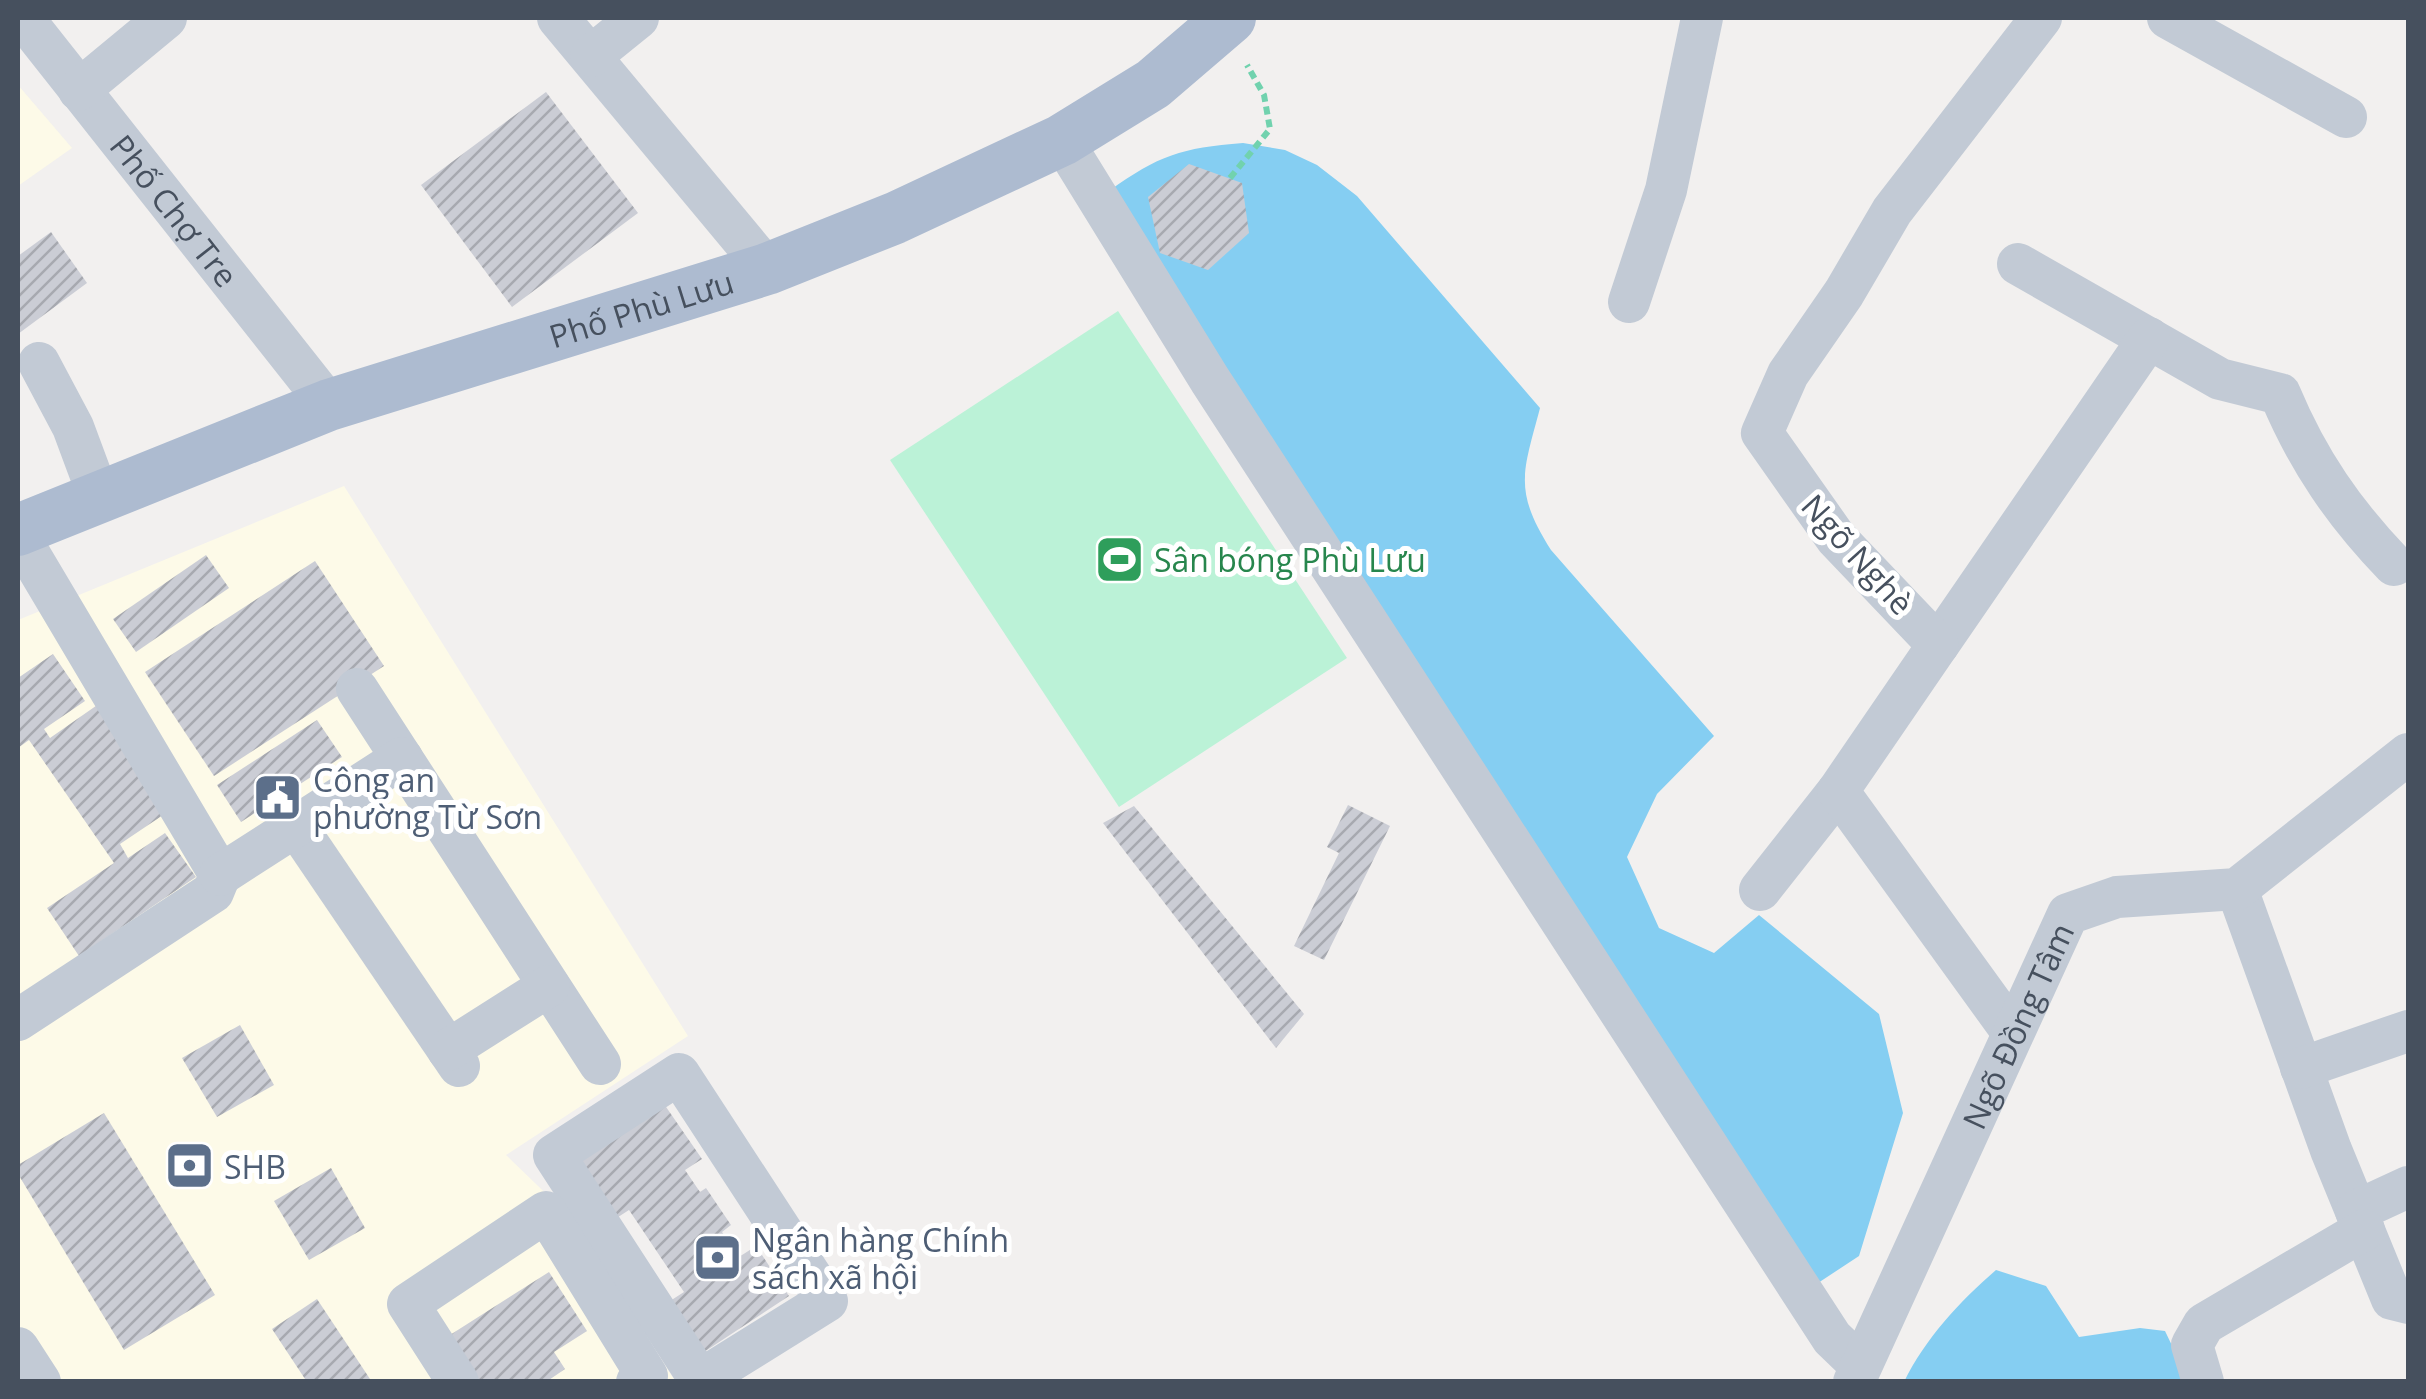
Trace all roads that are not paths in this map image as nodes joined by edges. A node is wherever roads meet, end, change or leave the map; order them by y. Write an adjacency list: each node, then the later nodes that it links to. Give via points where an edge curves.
1 (23, 18): 10 (street, Phố Chợ Tre)
2 (166, 18): 10 (street)
3 (558, 18): 9 (street)
4 (638, 18): 9 (street)
5 (1702, 18): 15 (street, via 1666,190)
6 (2040, 18): 22 (street, Ngõ Nghè, via 1892,212 1788,374 1762,433 1836,538)
7 (2168, 18): 11 (street)
8 (1225, 22): 12 (main road, Phố Phù Lưu, via 1153,84)
9 (591, 56): 14 (street)
10 (79, 90): 18 (street, Phố Chợ Tre)
11 (2346, 117)
12 (1062, 140): 14 (main road, Phố Phù Lưu); 42 (street, via 1210,380)
13 (2018, 264): 16 (street)
14 (768, 269): 18 (main road, Phố Phù Lưu)
15 (1629, 302)
16 (2149, 338): 21 (street, via 2220,380 2280,394 2318,474 2356,526); 22 (street)
17 (39, 363): 19 (street, via 73,426)
18 (329, 404): 19 (main road, Phố Phù Lưu)
19 (99, 497): 20 (main road, Phố Phù Lưu)
20 (18, 532): 28 (street)
21 (2404, 563)
22 (1938, 645): 26 (street, Ngõ Nghè)
23 (357, 689): 25 (street)
24 (2408, 754): 29 (street)
25 (402, 758): 27 (street); 31 (street)
26 (1838, 792): 30 (street, Ngõ Nghè); 34 (street)
27 (296, 826): 28 (street); 31 (street, via 453,1058)
28 (220, 875): 32 (street, via 213,892)
29 (2237, 889): 34 (street, Ngõ Đồng Tâm, via 2117,897 2068,914); 36 (street)
30 (1760, 890)
31 (549, 986): 35 (street)
32 (18, 1020)
33 (2408, 1031): 36 (street)
34 (2013, 1034): 42 (street, Ngõ Đồng Tâm)
35 (600, 1064)
36 (2302, 1068): 38 (street)
37 (2408, 1187): 38 (street)
38 (2360, 1220): 39 (street, via 2392,1299); 46 (street, via 2204,1324 2192,1345)
39 (2408, 1303)
40 (18, 1348): 43 (street)
41 (728, 1373): 41 (street, via 827,1301 679,1074 554,1155 700,1380)
42 (1857, 1373)
43 (40, 1382)
44 (458, 1382): 45 (street, via 408,1304 546,1212 647,1376)
45 (638, 1382)
46 (2204, 1382)

